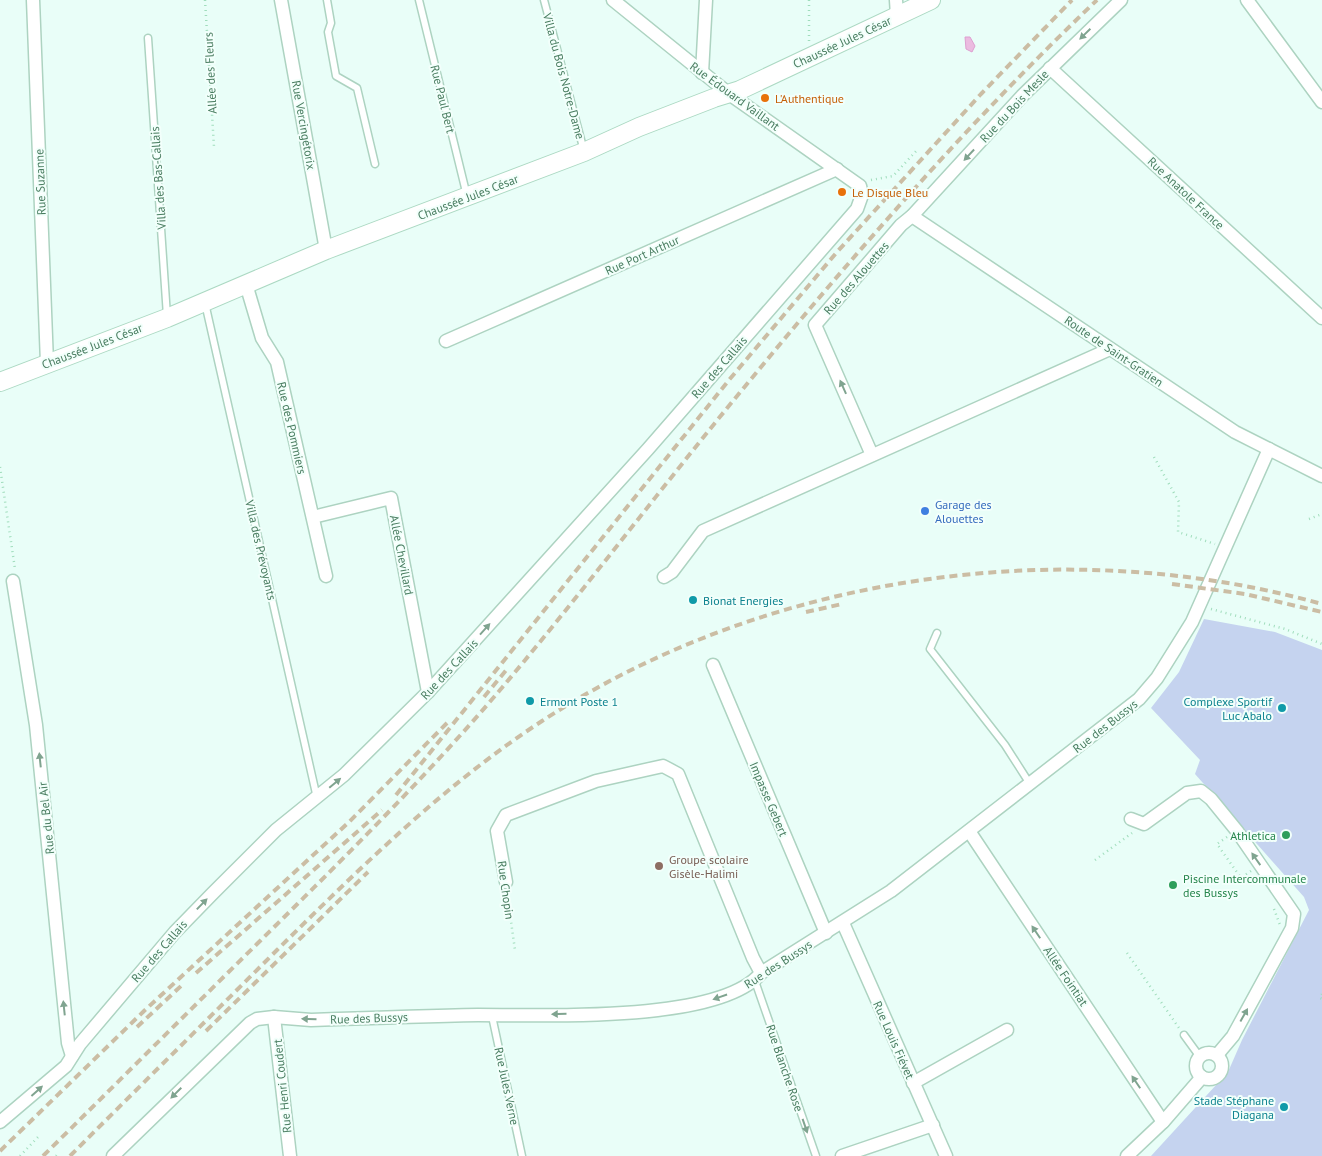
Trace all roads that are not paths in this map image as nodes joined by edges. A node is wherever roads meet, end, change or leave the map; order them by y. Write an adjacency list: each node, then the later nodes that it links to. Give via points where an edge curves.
1 (33, 0): 30 (street, Rue Suzanne)
2 (281, 0): 23 (street, Rue Vercingétorix)
3 (327, 0): 18 (lane, via 331,22 328,32 336,76 357,88)
4 (420, 0): 21 (lane, Rue Paul Bert)
5 (544, 0): 17 (lane, Villa du Bois Notre-Dame)
6 (613, 0): 14 (street, Rue Édouard Vaillant)
7 (706, 0): 14 (street)
8 (931, 0): 11 (street, Chaussée Jules César)
9 (1120, 0): 13 (street, Rue du Bois Mesle, one-way to 13)
10 (1247, 0): 16 (street)
11 (897, 8): 15 (street, Chaussée Jules César, via 809,57)
12 (148, 38): 26 (lane, Villa des Bas-Callais)
13 (1050, 68): 22 (street, Rue du Bois Mesle, one-way to 22); 27 (street, Rue Anatole France)
14 (702, 73): 15 (street, Rue Édouard Vaillant)
15 (728, 93): 17 (street, Chaussée Jules César); 19 (street, Rue Édouard Vaillant)
16 (1322, 102)
17 (584, 152): 21 (street, Chaussée Jules César)
18 (375, 164)
19 (837, 169): 20 (street, Rue Édouard Vaillant); 28 (street, Rue Port Arthur)
20 (862, 184): 41 (street, Rue des Callais, one-way to 20, via 648,449 857,209)
21 (468, 198): 23 (street, Chaussée Jules César)
22 (912, 216): 29 (street, Route de Saint-Gratien); 33 (street, Rue des Alouettes, one-way to 22, via 815,325)
23 (326, 250): 24 (street, Chaussée Jules César)
24 (246, 284): 25 (street, Chaussée Jules César); 35 (street, Rue des Pommiers, via 262,338 278,362)
25 (204, 302): 26 (street, Chaussée Jules César); 43 (lane, Villa des Prévoyants)
26 (167, 318): 30 (street, Chaussée Jules César)
27 (1322, 318)
28 (446, 341)
29 (1110, 349): 32 (street, Route de Saint-Gratien, via 1235,432); 33 (street)
30 (47, 363): 31 (street, Chaussée Jules César)
31 (0, 382)
32 (1269, 449): 34 (street, Route de Saint-Gratien); 42 (street, Rue des Bussys, via 1200,606 1157,678 1139,699)
33 (872, 455): 37 (street, via 703,530 672,572)
34 (1322, 476)
35 (313, 516): 36 (street, Rue des Pommiers); 41 (street, Allée Chevillard, via 391,498)
36 (326, 576)
37 (664, 577)
38 (10, 581): 55 (street, Rue du Bel Air, one-way to 38, via 68,1043 36,725)
39 (937, 633): 42 (lane, via 930,649)
40 (713, 665): 48 (street, Impasse Gebert)
41 (428, 692): 43 (street, Rue des Callais, one-way to 41, via 344,776)
42 (1030, 784): 45 (street, Rue des Bussys)
43 (317, 798): 55 (street, Rue des Callais, one-way to 43, via 175,932 276,830)
44 (1132, 818): 54 (street, one-way to 44, via 1233,1036 1292,928 1294,914 1237,831 1201,791 1187,793 1144,824)
45 (970, 831): 47 (street, Rue des Bussys); 60 (street, Allée Fointiat, one-way to 45)
46 (506, 882): 49 (street, Rue Chopin, via 498,831 506,815 596,781 664,766 678,774)
47 (843, 923): 48 (street, Rue des Bussys); 58 (street, Rue Louis Fiévet)
48 (826, 933): 49 (street, Rue des Bussys)
49 (758, 977): 50 (street, Rue des Bussys, one-way to 50, via 727,995 662,1010); 65 (lane, Rue Blanche Rose, one-way to 65)
50 (492, 1016): 51 (street, Rue des Bussys, one-way to 51, via 312,1020); 64 (lane, Rue Jules Verne)
51 (274, 1017): 62 (street, Rue des Bussys, one-way to 62, via 250,1023); 63 (street, Rue Henri Coudert)
52 (1008, 1030): 58 (street)
53 (1184, 1035): 56 (lane)
54 (1217, 1055): 56 (street, via 1208,1053); 57 (street, via 1222,1062 1221,1071 1211,1079)
55 (72, 1056): 59 (street, Rue des Callais, one-way to 55)
56 (1200, 1057): 57 (street, via 1197,1069)
57 (1202, 1077): 60 (street)
58 (913, 1083): 61 (street, Rue Louis Fiévet)
59 (0, 1122)
60 (1163, 1122): 68 (street)
61 (933, 1125): 66 (street); 67 (street, Rue Louis Fiévet)
62 (113, 1156)
63 (290, 1156)
64 (522, 1156)
65 (816, 1156)
66 (842, 1156)
67 (946, 1156)
68 (1127, 1156)

